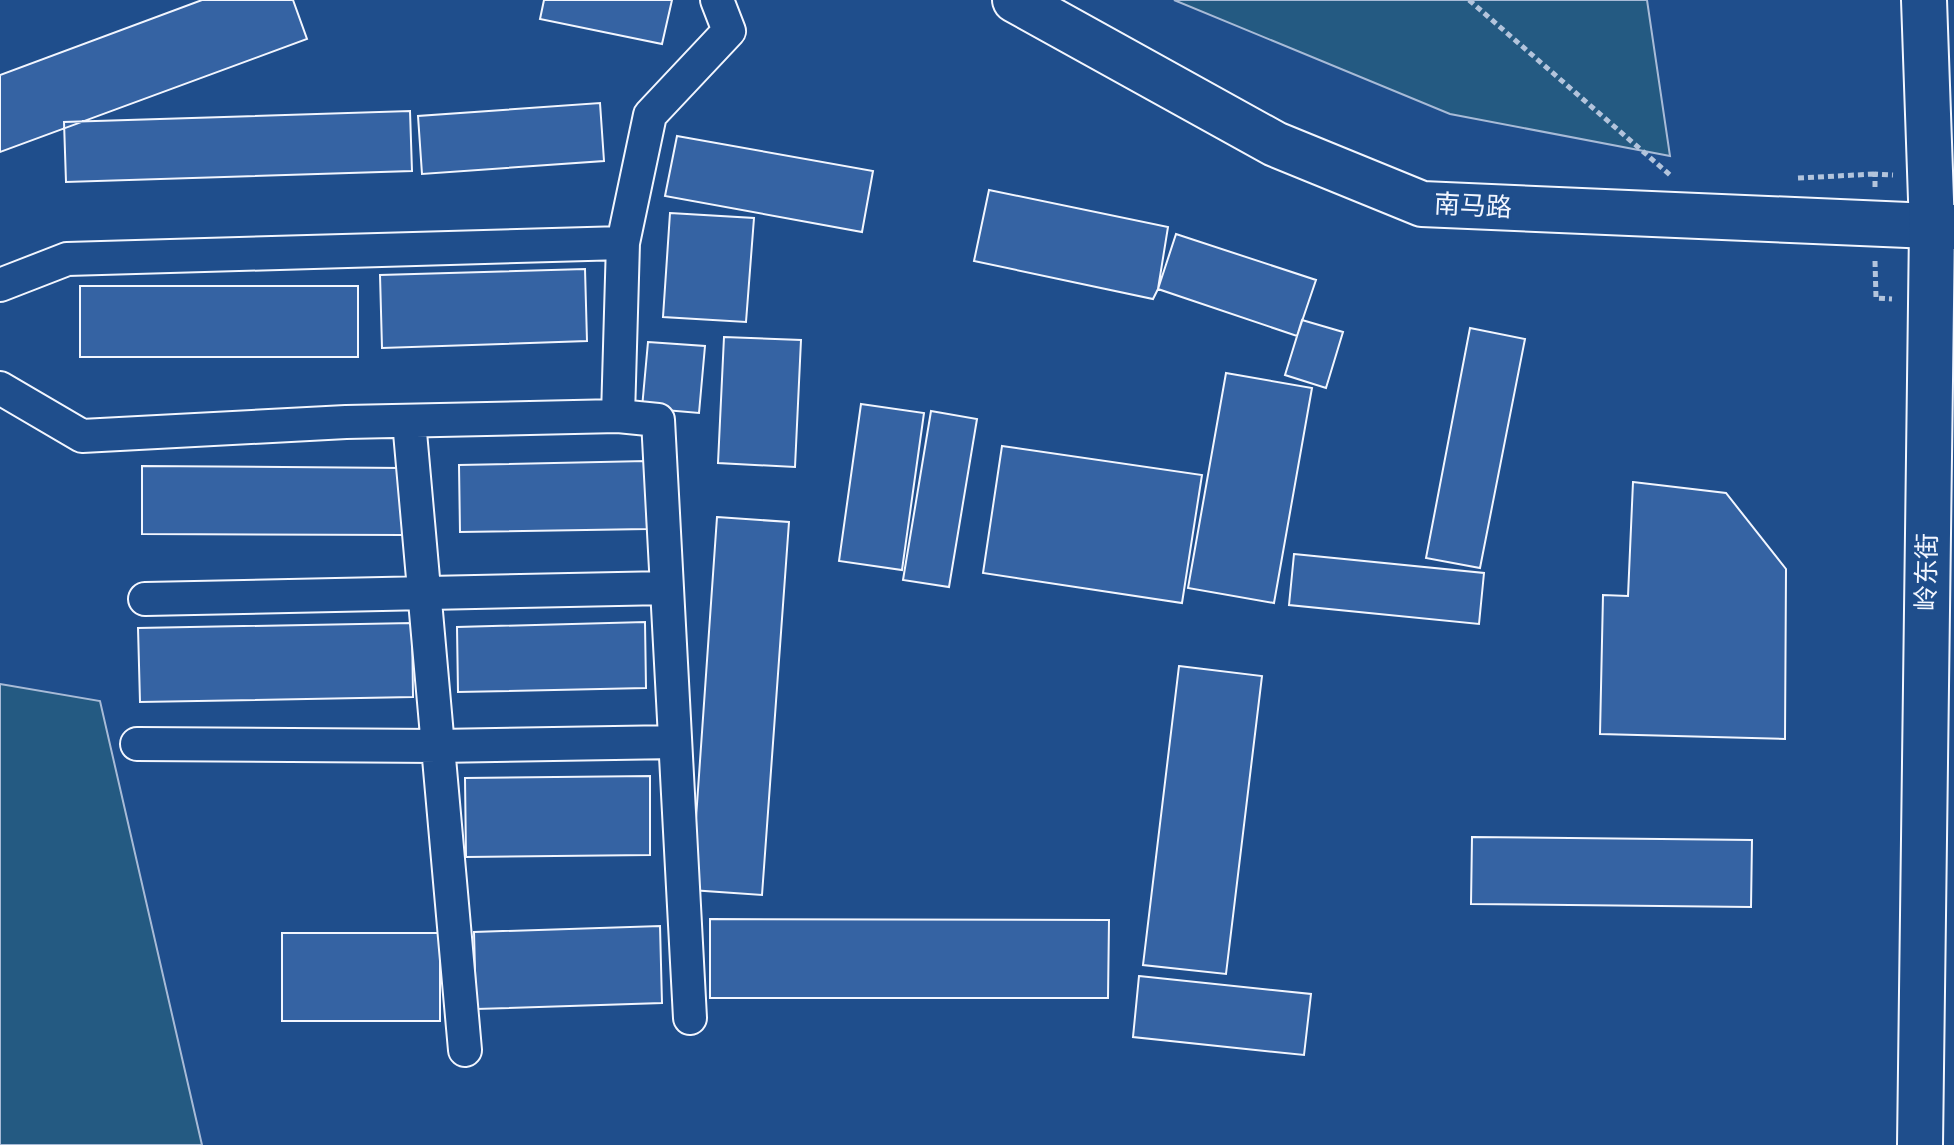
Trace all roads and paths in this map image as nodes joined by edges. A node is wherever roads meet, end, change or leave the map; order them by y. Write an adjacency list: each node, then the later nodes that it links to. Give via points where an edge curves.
1 (717, 0): 7 (street, via 729,31 650,115)
2 (1015, 0): 6 (main road, 南马路, via 1275,144 1422,204)
3 (1469, 0): 5 (path)
4 (1924, 0): 6 (main road, 岭东街)
5 (1679, 183)
6 (1943, 227): 20 (main road, 岭东街)
7 (623, 243): 8 (street, via 67,259); 10 (street)
8 (0, 285)
9 (0, 388): 11 (street, via 82,436)
10 (618, 416): 11 (street); 12 (street, via 658,420)
11 (409, 421): 13 (street)
12 (667, 588): 13 (street); 15 (street)
13 (424, 595): 14 (street); 17 (street)
14 (145, 599)
15 (675, 742): 17 (street); 18 (street)
16 (137, 744): 17 (street)
17 (438, 746): 19 (street)
18 (690, 1018)
19 (465, 1050)
20 (1920, 1145)

